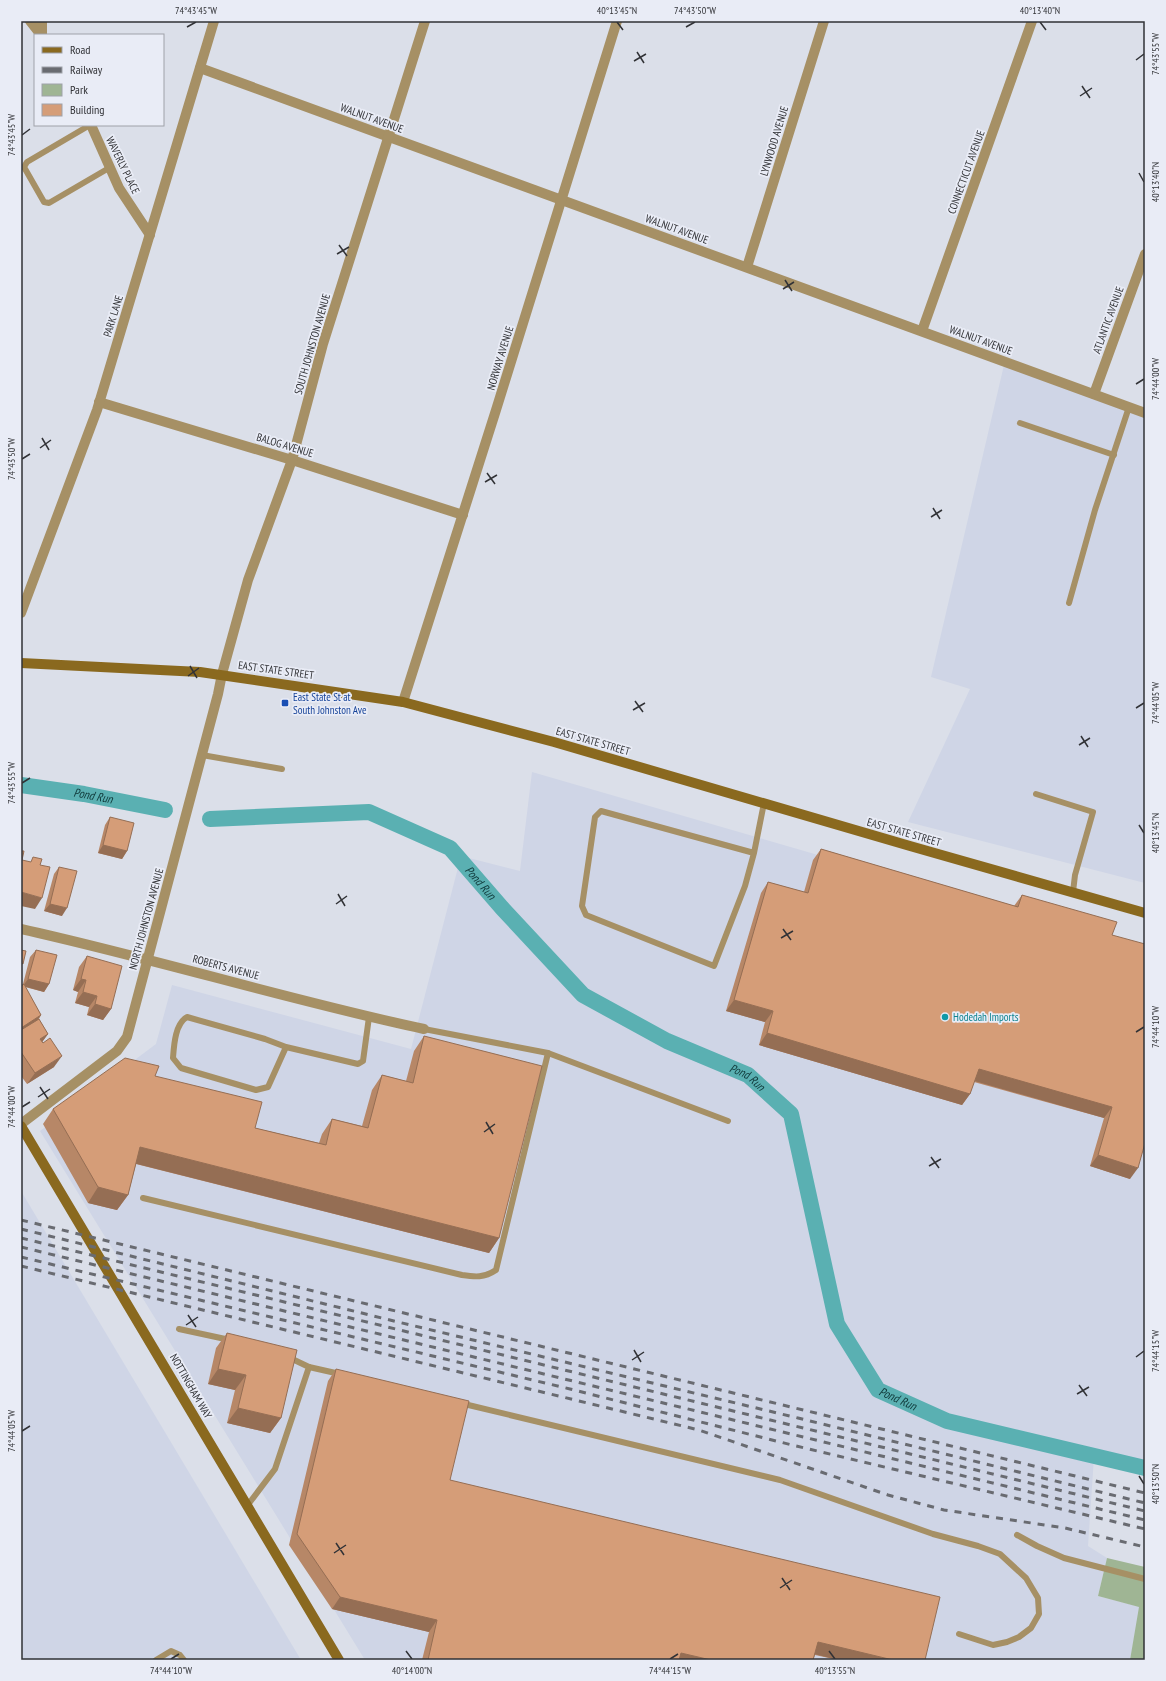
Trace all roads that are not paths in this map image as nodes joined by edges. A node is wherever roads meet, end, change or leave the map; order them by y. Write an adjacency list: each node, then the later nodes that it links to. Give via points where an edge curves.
1 (30, 21): 8 (street)
2 (42, 21): 9 (street)
3 (214, 21): 10 (street, PARK LANE)
4 (425, 21): 13 (street, SOUTH JOHNSTON AVENUE)
5 (617, 21): 15 (street, NORWAY AVENUE)
6 (824, 21): 18 (street, LYNWOOD AVENUE)
7 (1032, 21): 19 (street, CONNECTICUT AVENUE)
8 (40, 34)
9 (41, 34)
10 (200, 68): 13 (street, WALNUT AVENUE); 16 (street, PARK LANE)
11 (89, 126): 14 (lane, via 27,162 24,167 44,202 49,203)
12 (91, 126): 14 (street, WAVERLY PLACE)
13 (389, 137): 15 (street, WALNUT AVENUE); 26 (street, SOUTH JOHNSTON AVENUE, via 323,344)
14 (109, 168): 16 (street, WAVERLY PLACE, via 119,188)
15 (561, 200): 18 (street, WALNUT AVENUE); 27 (street, NORWAY AVENUE)
16 (150, 234): 21 (street, PARK LANE)
17 (1145, 254): 20 (street, ATLANTIC AVENUE)
18 (747, 267): 19 (street, WALNUT AVENUE)
19 (922, 331): 20 (street, WALNUT AVENUE)
20 (1094, 394): 22 (street, WALNUT AVENUE)
21 (99, 402): 26 (street, BALOG AVENUE); 29 (street, PARK LANE)
22 (1129, 407): 23 (street, WALNUT AVENUE); 25 (lane)
23 (1145, 413)
24 (1020, 423): 25 (lane)
25 (1114, 455): 28 (lane, via 1095,510)
26 (292, 460): 27 (street, BALOG AVENUE); 31 (street, SOUTH JOHNSTON AVENUE, via 248,580)
27 (463, 515): 32 (street, NORWAY AVENUE)
28 (1069, 603)
29 (21, 613)
30 (21, 663): 31 (street, EAST STATE STREET)
31 (222, 674): 32 (street, EAST STATE STREET); 33 (street, NORTH JOHNSTON AVENUE)
32 (403, 702): 36 (street, EAST STATE STREET, via 554,742)
33 (202, 755): 34 (lane); 41 (street, NORTH JOHNSTON AVENUE)
34 (282, 769)
35 (1036, 794): 38 (lane, via 1092,812)
36 (764, 803): 37 (lane); 38 (street, EAST STATE STREET)
37 (754, 853): 37 (lane, via 745,886 714,966 586,915 582,906 595,817 601,811)
38 (1073, 892): 39 (street, EAST STATE STREET)
39 (1145, 913)
40 (21, 930): 41 (street, ROBERTS AVENUE)
41 (148, 959): 42 (street, ROBERTS AVENUE); 47 (street, NORTH JOHNSTON AVENUE, via 127,1037 117,1051)
42 (369, 1017): 43 (street, ROBERTS AVENUE); 44 (lane, via 362,1061 358,1064)
43 (424, 1029): 45 (lane)
44 (283, 1046): 44 (lane, via 268,1087 256,1090 181,1068 173,1058 175,1038 182,1020 187,1017)
45 (548, 1053): 46 (lane); 48 (lane, via 496,1270 490,1274 480,1277 462,1275)
46 (728, 1121)
47 (21, 1125): 55 (street, NOTTINGHAM WAY)
48 (143, 1198)
49 (179, 1329): 50 (lane)
50 (240, 1342)
51 (283, 1355): 52 (lane)
52 (309, 1367): 53 (lane); 55 (lane, via 275,1469)
53 (347, 1376)
54 (454, 1402): 58 (lane, via 780,1480 933,1534 1000,1554 1026,1578 1038,1598 1039,1614 1031,1628 1007,1642 993,1645)
55 (247, 1506): 61 (street, NOTTINGHAM WAY)
56 (1017, 1535): 57 (lane, via 1064,1558)
57 (1145, 1579)
58 (959, 1634)
59 (156, 1660): 60 (lane, via 171,1651)
60 (184, 1660)
61 (339, 1660)

